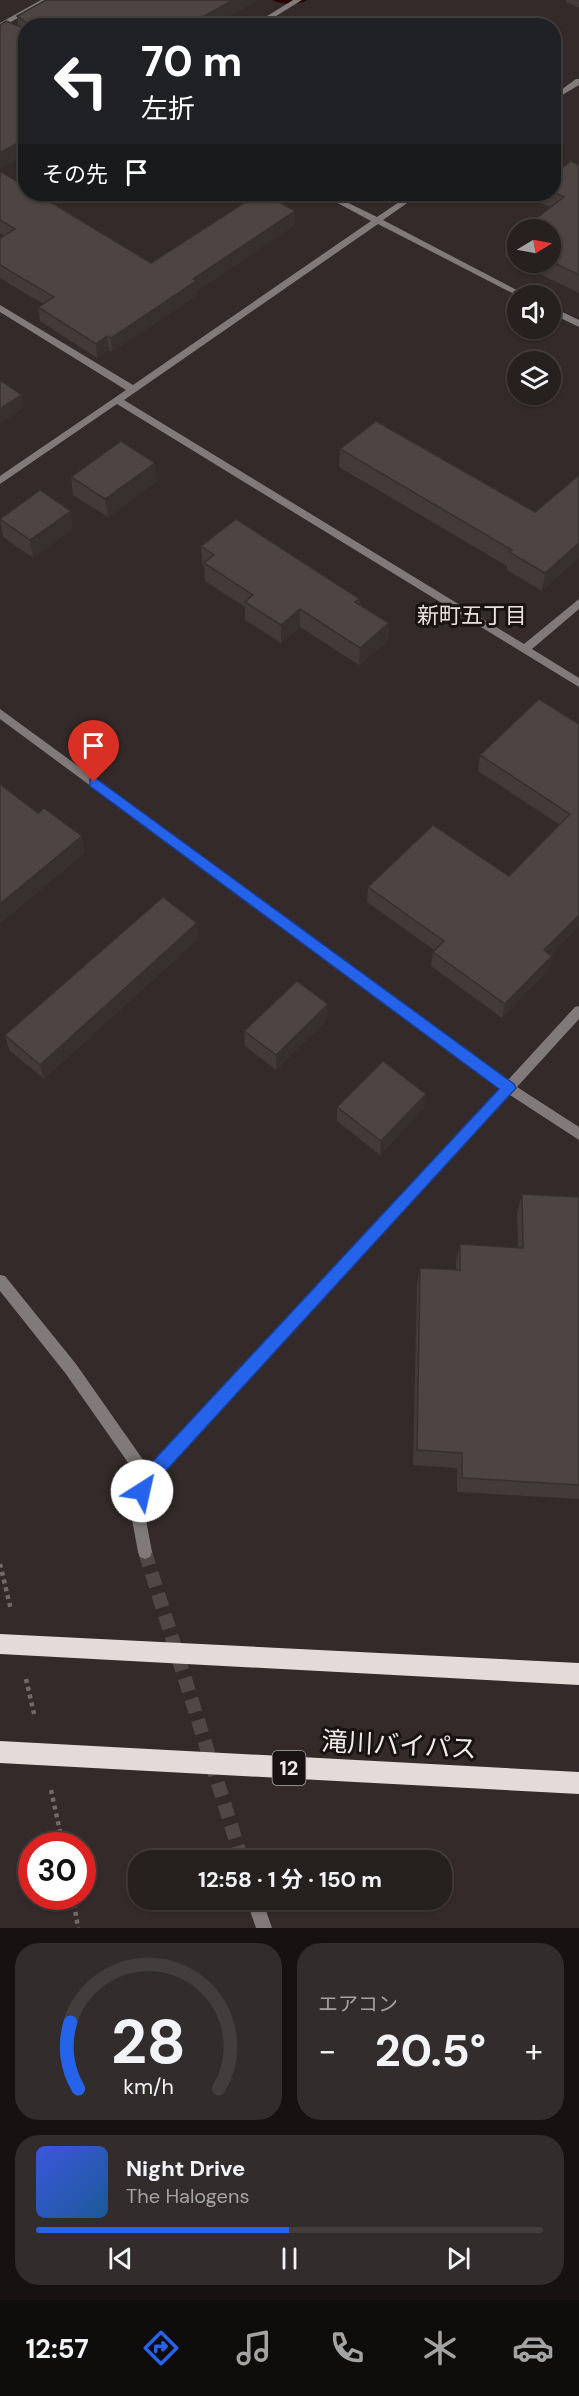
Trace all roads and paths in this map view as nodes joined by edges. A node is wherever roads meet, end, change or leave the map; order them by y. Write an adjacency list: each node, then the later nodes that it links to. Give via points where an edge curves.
1 (46, 0): 4 (street, via 0,26)
2 (298, 0): 3 (street)
3 (268, 18)
4 (9, 31)
5 (579, 81): 6 (street)
6 (561, 93)
7 (339, 201): 9 (street)
8 (406, 201): 9 (street)
9 (377, 220): 10 (street); 14 (street)
10 (507, 287)
11 (0, 308): 14 (street)
12 (561, 315): 13 (street)
13 (579, 324)
14 (132, 389): 15 (street)
15 (117, 400): 16 (street); 18 (street)
16 (0, 481)
17 (579, 603): 18 (street)
18 (524, 650): 19 (street)
19 (579, 683)
20 (0, 713): 22 (street)
21 (579, 1011): 22 (street)
22 (509, 1088): 23 (street); 25 (street)
23 (579, 1134)
24 (0, 1281): 25 (street, via 71,1369)
25 (148, 1479): 26 (street, via 136,1503)
26 (145, 1552)
27 (0, 1564): 28 (path)
28 (9, 1645): 29 (highway)
29 (579, 1674)
30 (0, 1752): 31 (highway, 滝川バイパス / 12)
31 (579, 1783)
32 (76, 1910): 34 (path)
33 (258, 1910): 35 (street)
34 (78, 1928)
35 (264, 1928)

